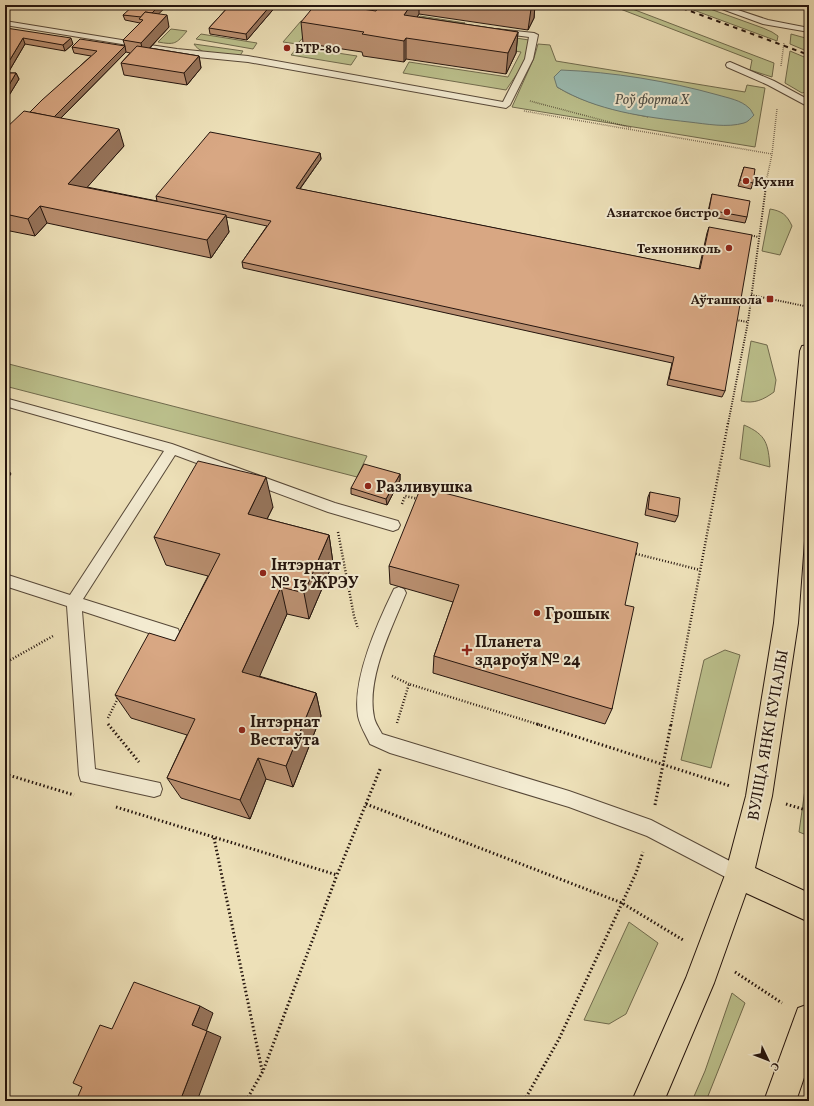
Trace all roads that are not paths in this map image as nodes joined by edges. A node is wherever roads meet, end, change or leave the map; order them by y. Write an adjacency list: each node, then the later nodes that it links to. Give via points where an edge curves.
1 (715, 5): 4 (lane, via 766,22)
2 (5, 23): 6 (lane, via 130,43)
3 (490, 30): 5 (lane, via 534,36 529,59 506,105 248,59)
4 (809, 30)
5 (150, 47)
6 (119, 51)
7 (730, 65): 8 (lane)
8 (809, 104)
9 (809, 351): 18 (main road, ВУЛІЦА ЯНКІ КУПАЛЫ, via 786,623 759,796)
10 (5, 402): 11 (lane)
11 (172, 449): 12 (lane, via 333,508); 15 (lane)
12 (393, 525)
13 (5, 580): 15 (lane)
14 (399, 593): 18 (lane, via 371,667 364,695 366,718 376,739 569,800 650,830)
15 (74, 601): 16 (lane); 17 (lane, via 87,775)
16 (173, 634)
17 (154, 789)
18 (739, 875): 19 (main road); 21 (main road, ВУЛІЦА ЯНКІ КУПАЛЫ, via 699,983)
19 (809, 908)
20 (798, 1013): 22 (main road)
21 (648, 1101)
22 (780, 1101)

